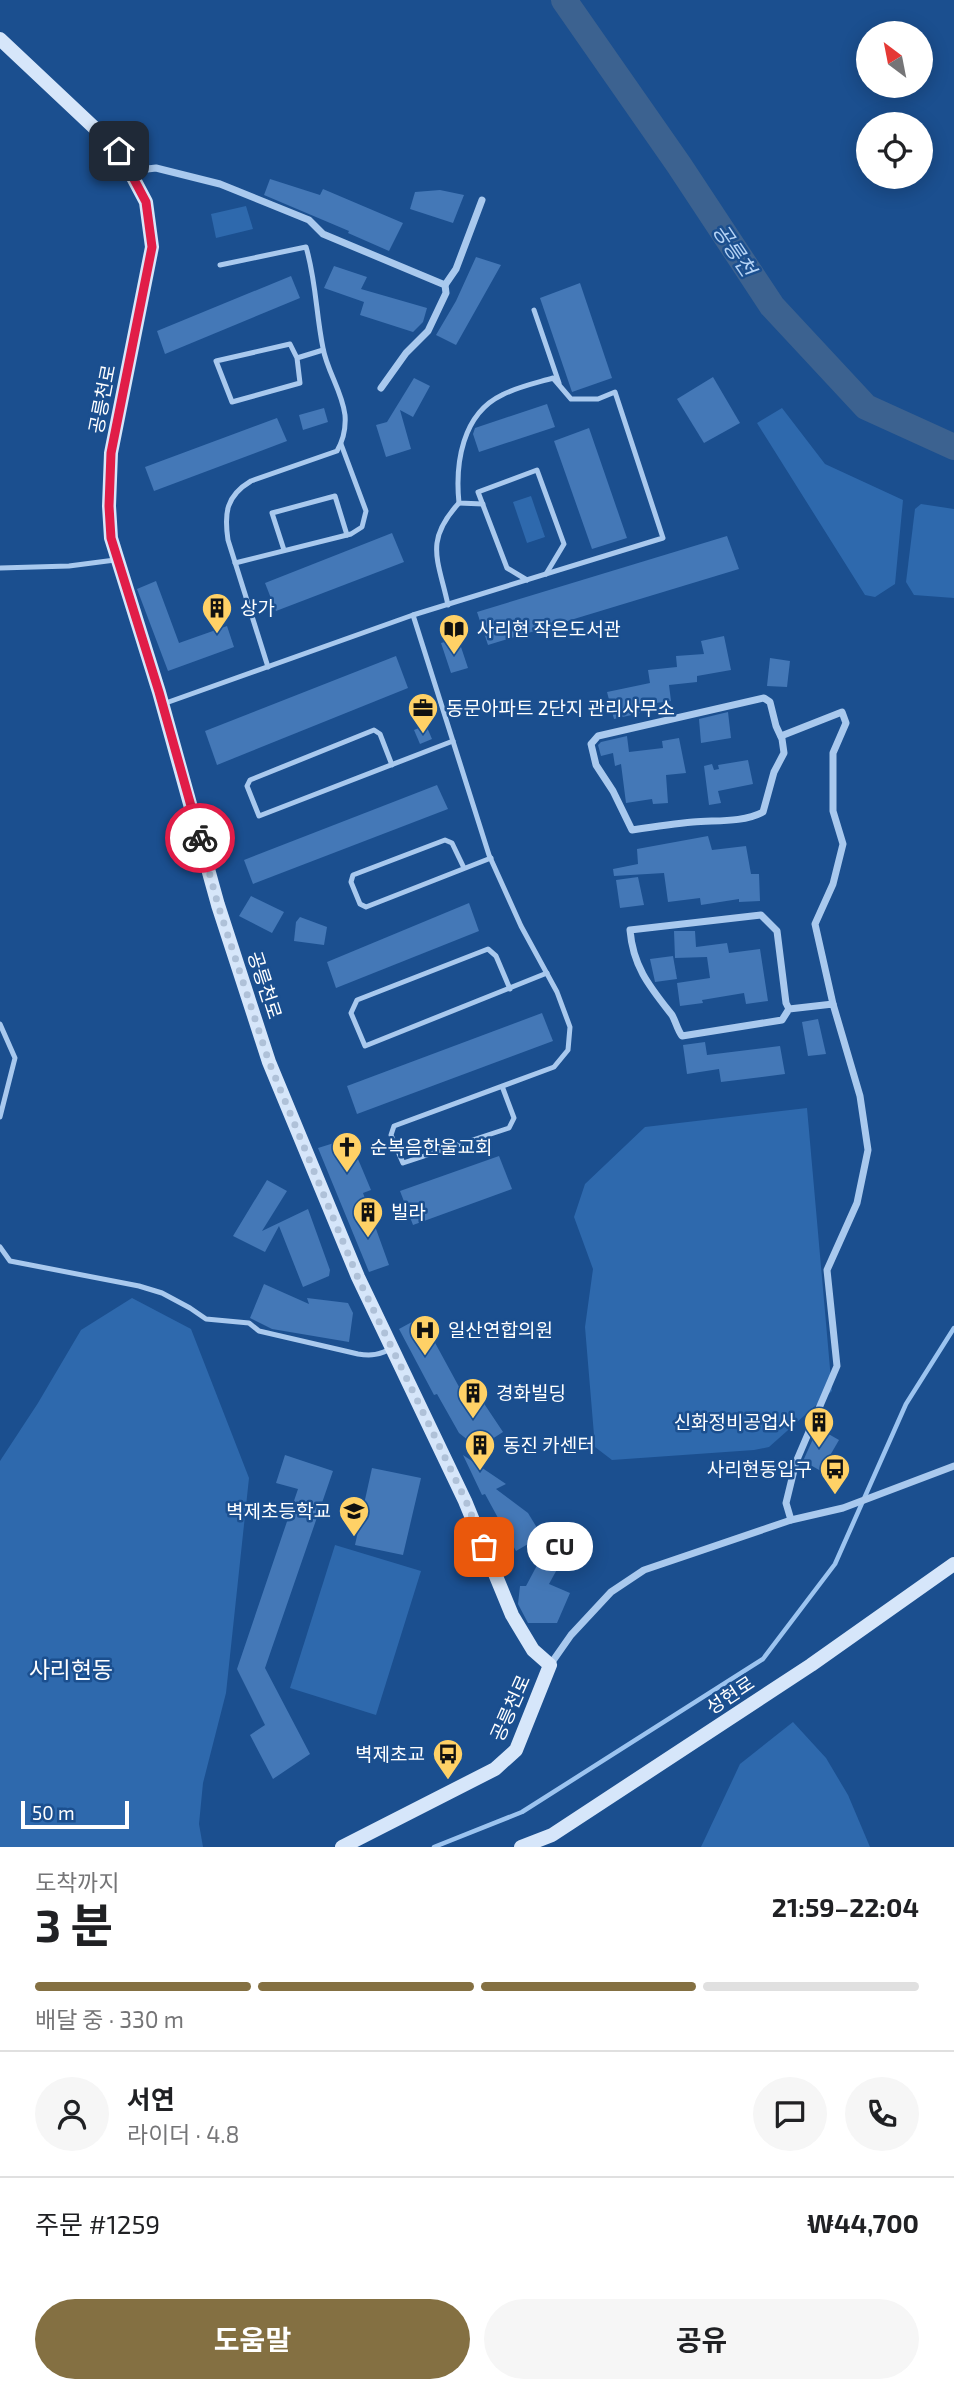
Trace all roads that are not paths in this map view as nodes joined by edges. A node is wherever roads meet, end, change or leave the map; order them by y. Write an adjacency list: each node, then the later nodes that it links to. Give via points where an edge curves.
1 (0, 38): 2 (street, 공릉천로, via 119,151)
2 (130, 171): 5 (street, via 156,168 220,184 309,220 323,234); 16 (street, 공릉천로, via 146,202 152,247 111,453 111,538)
3 (482, 200): 5 (street, via 456,269)
4 (220, 265): 7 (lane, via 306,247)
5 (445, 285): 10 (street, via 446,293 428,331)
6 (534, 310): 9 (lane)
7 (323, 350): 8 (lane); 11 (lane, via 343,404)
8 (297, 358): 8 (lane, via 290,344 216,361 232,402 300,383)
9 (560, 386): 12 (lane, via 553,378 500,395 475,416 463,444 457,477); 19 (lane, via 571,399 598,399 615,392 663,538)
10 (381, 388)
11 (341, 444): 14 (lane, via 366,510 362,527); 17 (lane, via 337,451 240,487 225,518)
12 (460, 503): 13 (lane); 21 (lane, via 443,521 436,537)
13 (483, 504): 19 (lane, via 478,492 537,470 564,544); 20 (lane, via 507,568)
14 (347, 535): 15 (lane); 15 (lane, via 335,496 272,513)
15 (284, 550): 17 (lane)
16 (118, 559): 18 (lane); 24 (street, 공릉천로)
17 (235, 563): 23 (lane)
18 (0, 568)
19 (546, 574): 20 (lane)
20 (527, 580): 21 (lane)
21 (448, 605): 22 (lane)
22 (413, 615): 23 (lane); 26 (lane)
23 (268, 667): 24 (lane)
24 (163, 704): 39 (street, 공릉천로, via 218,905 269,1062)
25 (781, 736): 25 (street, via 770,702 764,698 598,736 591,744 596,765 632,830 725,821 763,812 784,753); 32 (street, via 842,712 846,723 833,753 833,811 844,844 816,924)
26 (453, 741): 27 (lane); 28 (lane)
27 (392, 765): 27 (lane, via 258,816 247,786 250,780 374,730 380,734)
28 (491, 858): 29 (lane); 30 (lane)
29 (464, 868): 29 (lane, via 366,906 360,904 351,882 353,875 445,840 452,843)
30 (547, 973): 31 (lane); 35 (lane, via 570,1027 568,1050 554,1067)
31 (510, 989): 31 (lane, via 365,1046 351,1013 357,1000 488,949 496,956)
32 (833, 1004): 33 (street); 41 (street, via 860,1096 868,1150 857,1203 827,1270 837,1366 796,1462 786,1503)
33 (789, 1009): 33 (street, via 777,931 761,915 630,930 637,964 682,1036 782,1020)
34 (0, 1024): 36 (lane, via 15,1058)
35 (502, 1086): 35 (lane, via 394,1126 391,1135 403,1163 509,1128 514,1118)
36 (1, 1107): 37 (lane)
37 (0, 1117)
38 (0, 1247): 39 (lane, via 10,1261 162,1293 206,1320 249,1323 259,1331 358,1354)
39 (392, 1349): 43 (street, 공릉천로, via 466,1501 512,1615 533,1650)
40 (954, 1466): 41 (street, via 844,1508)
41 (791, 1520): 43 (street, via 644,1570 611,1592)
42 (954, 1564): 45 (street, 성현로, via 811,1665 552,1835)
43 (550, 1665): 44 (street, 공릉천로, via 516,1750 495,1769)
44 (342, 1847)
45 (521, 1847)

